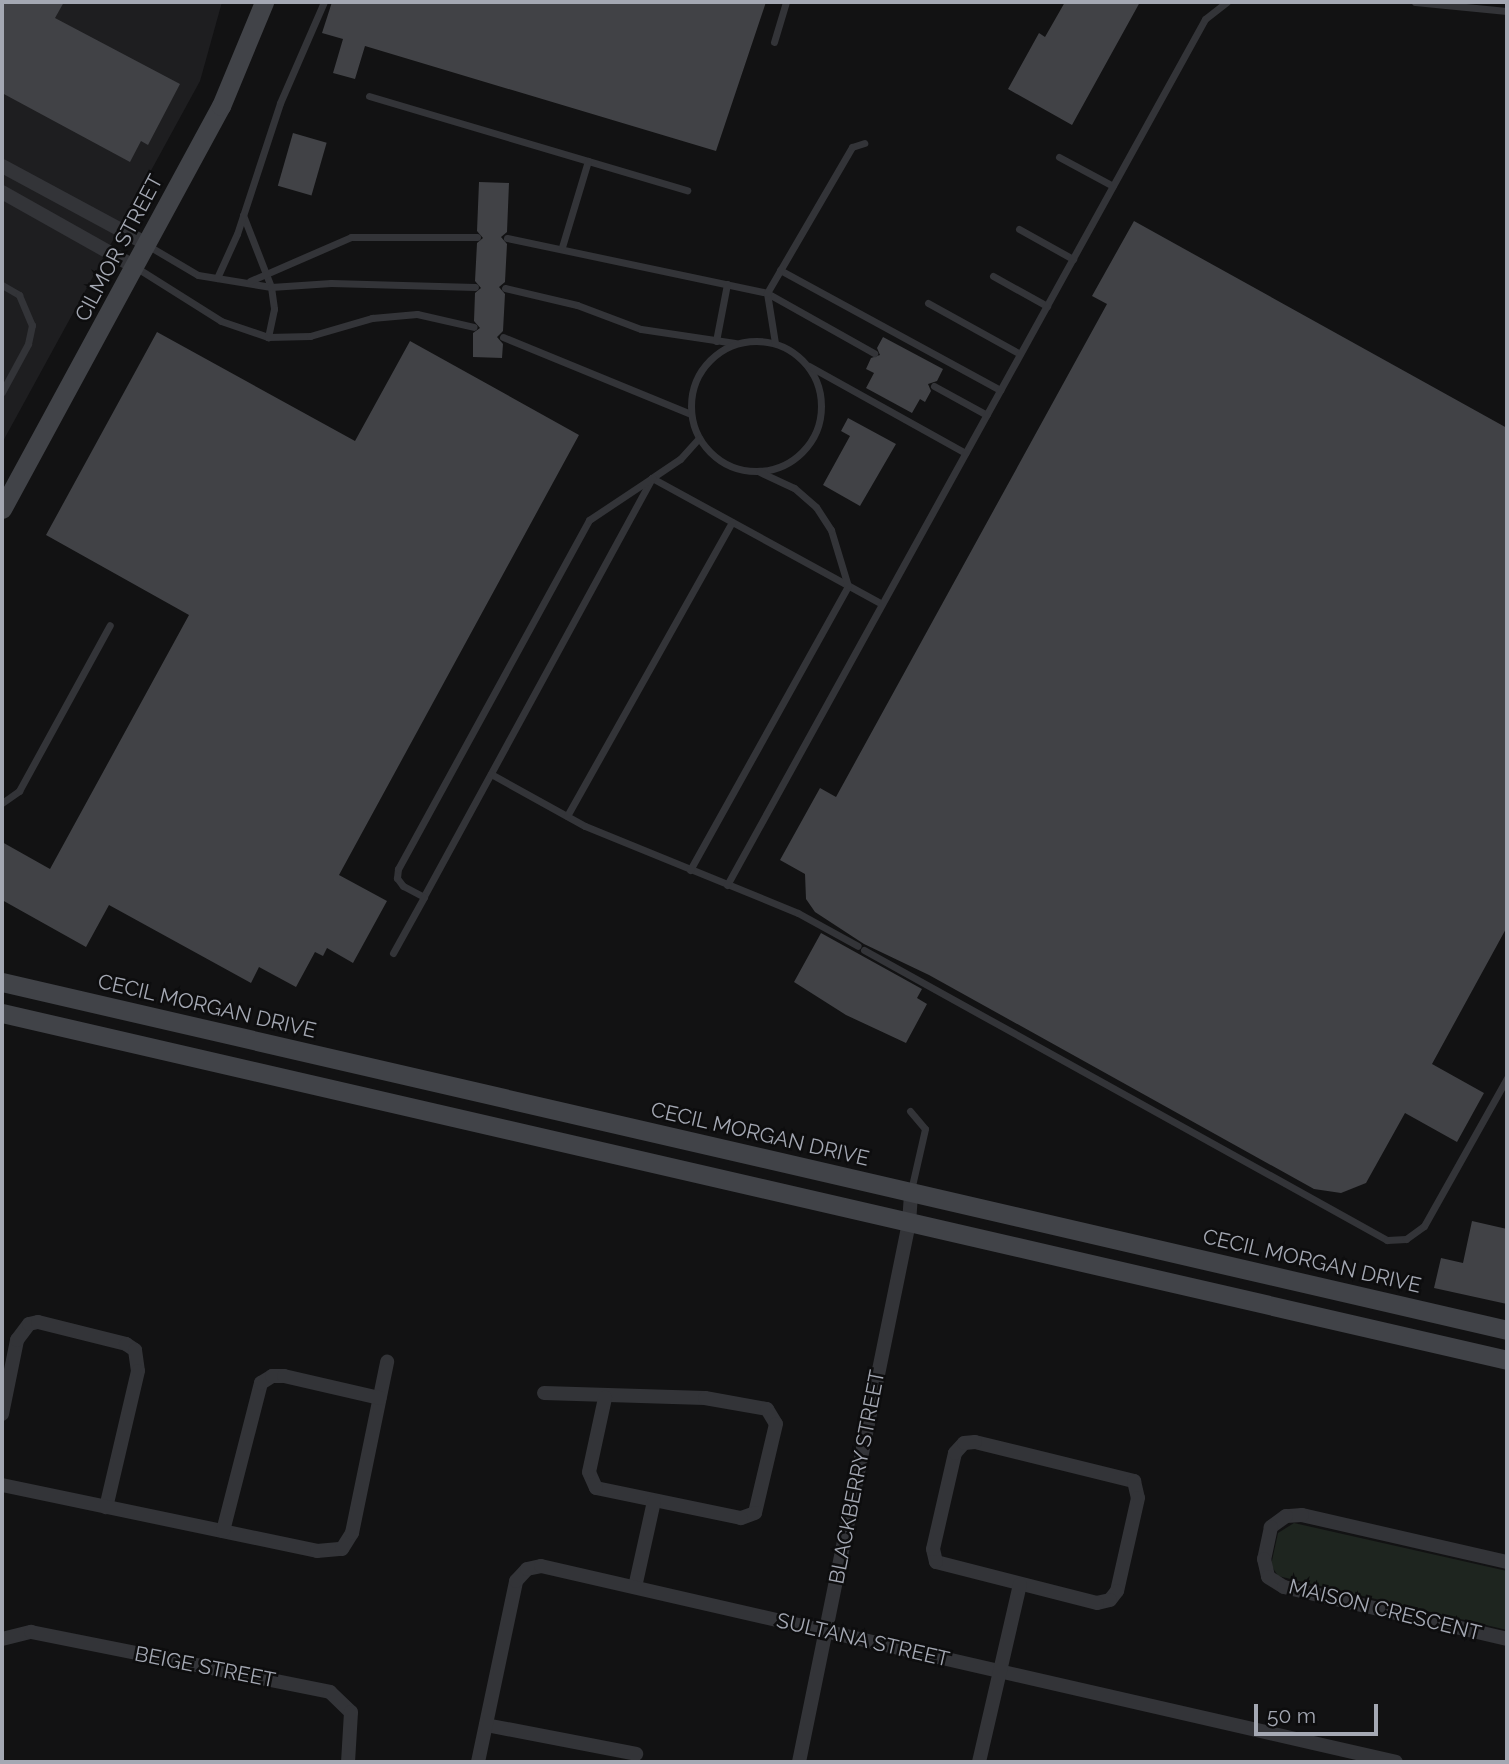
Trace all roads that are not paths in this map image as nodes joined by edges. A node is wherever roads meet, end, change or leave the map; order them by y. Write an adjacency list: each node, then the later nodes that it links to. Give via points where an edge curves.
1 (264, 2): 20 (street, CILMOR STREET, via 243,62)
2 (324, 2): 16 (lane, via 280,103)
3 (786, 2): 7 (lane)
4 (1227, 2): 13 (lane, via 1205,19)
5 (1415, 2): 6 (lane)
6 (1507, 11)
7 (774, 41)
8 (369, 96): 11 (lane)
9 (864, 143): 24 (lane, via 852,147)
10 (1059, 157): 13 (lane)
11 (588, 161): 14 (lane); 21 (lane)
12 (2, 166): 20 (street)
13 (1112, 186): 22 (lane)
14 (687, 190)
15 (2, 192): 23 (street)
16 (243, 211): 26 (lane); 27 (lane)
17 (1019, 229): 22 (lane)
18 (477, 237): 26 (lane, via 351,237)
19 (507, 238): 21 (lane)
20 (147, 244): 23 (street, CILMOR STREET); 27 (lane, via 183,268)
21 (562, 247): 29 (lane)
22 (1073, 259): 36 (lane)
23 (135, 267): 38 (lane, via 221,321); 55 (street, CILMOR STREET)
24 (780, 270): 34 (lane); 47 (lane)
25 (993, 276): 36 (lane)
26 (267, 277): 28 (lane); 31 (lane)
27 (217, 278): 28 (lane)
28 (244, 281): 31 (lane)
29 (727, 284): 34 (lane); 40 (lane)
30 (2, 285): 48 (lane, via 19,295 32,325 28,344)
31 (271, 287): 32 (lane, via 331,283); 38 (lane, via 274,309)
32 (475, 288)
33 (505, 288): 40 (lane, via 577,305 641,329)
34 (767, 293): 42 (lane); 43 (lane)
35 (928, 303): 44 (lane)
36 (1047, 306): 44 (lane)
37 (474, 327): 38 (lane, via 447,317 410,314 372,318 310,336)
38 (268, 337)
39 (503, 337): 49 (lane)
40 (716, 341): 41 (lane)
41 (736, 343): 42 (lane); 49 (lane, via 706,363 691,396)
42 (775, 343): 45 (lane)
43 (874, 353)
44 (1020, 354): 47 (lane)
45 (808, 366): 52 (lane); 53 (lane, via 821,398 816,433 793,460)
46 (934, 386): 50 (lane)
47 (1000, 390): 50 (lane)
48 (2, 391)
49 (691, 414): 51 (lane)
50 (987, 415): 52 (lane)
51 (699, 438): 53 (lane, via 725,463); 54 (lane, via 680,459)
52 (965, 453): 58 (lane)
53 (760, 472): 57 (lane, via 794,488 817,507 831,530)
54 (652, 478): 56 (lane); 60 (lane); 65 (lane, via 589,520 405,857 397,878)
55 (2, 509)
56 (733, 522): 57 (lane); 62 (lane)
57 (848, 586): 58 (lane); 63 (lane)
58 (882, 604): 64 (lane)
59 (110, 625): 61 (lane, via 19,791)
60 (491, 774): 62 (lane); 65 (lane)
61 (2, 803)
62 (567, 816): 63 (lane)
63 (690, 870): 64 (lane)
64 (727, 885): 69 (lane, via 799,913 1387,1240 1406,1239 1424,1226)
65 (424, 897): 66 (lane)
66 (394, 953)
67 (2, 982): 71 (street, CECIL MORGAN DRIVE)
68 (2, 1013): 72 (street)
69 (1507, 1078)
70 (910, 1111): 71 (lane, via 925,1129)
71 (911, 1191): 72 (street, BLACKBERRY STREET); 73 (street, CECIL MORGAN DRIVE)
72 (909, 1223): 74 (street); 87 (street, BLACKBERRY STREET)
73 (1507, 1330)
74 (1507, 1360)
75 (387, 1362): 77 (street)
76 (544, 1393): 78 (street)
77 (379, 1398): 83 (street, via 284,1376 261,1383); 83 (street, via 352,1533 342,1549 317,1550)
78 (605, 1398): 81 (street, via 590,1481 600,1490); 81 (street, via 705,1398 763,1407 774,1415 759,1505 751,1517)
79 (2, 1414): 82 (street, via 17,1340 29,1324 38,1322 135,1350 138,1371)
80 (2, 1485): 82 (street)
81 (654, 1501): 86 (street)
82 (106, 1507): 83 (street)
83 (223, 1531)
84 (1507, 1562): 89 (street, MAISON CRESCENT, via 1302,1515 1286,1516 1271,1527 1264,1559 1268,1577 1283,1587)
85 (1020, 1585): 85 (street, via 940,1566 934,1559 959,1447 975,1441 1127,1477 1137,1484 1120,1578 1110,1600 1097,1603); 90 (street)
86 (635, 1587): 87 (street, SULTANA STREET); 91 (street, SULTANA STREET, via 541,1566 520,1574 513,1589)
87 (825, 1631): 90 (street, SULTANA STREET); 95 (street, BLACKBERRY STREET)
88 (2, 1639): 93 (street, BEIGE STREET, via 31,1632 330,1692 351,1712)
89 (1507, 1639)
90 (1000, 1671): 96 (street); 97 (street, SULTANA STREET)
91 (486, 1725): 92 (street); 94 (street, SULTANA STREET)
92 (636, 1754)
93 (348, 1762)
94 (478, 1762)
95 (799, 1762)
96 (979, 1762)
97 (1395, 1762)

